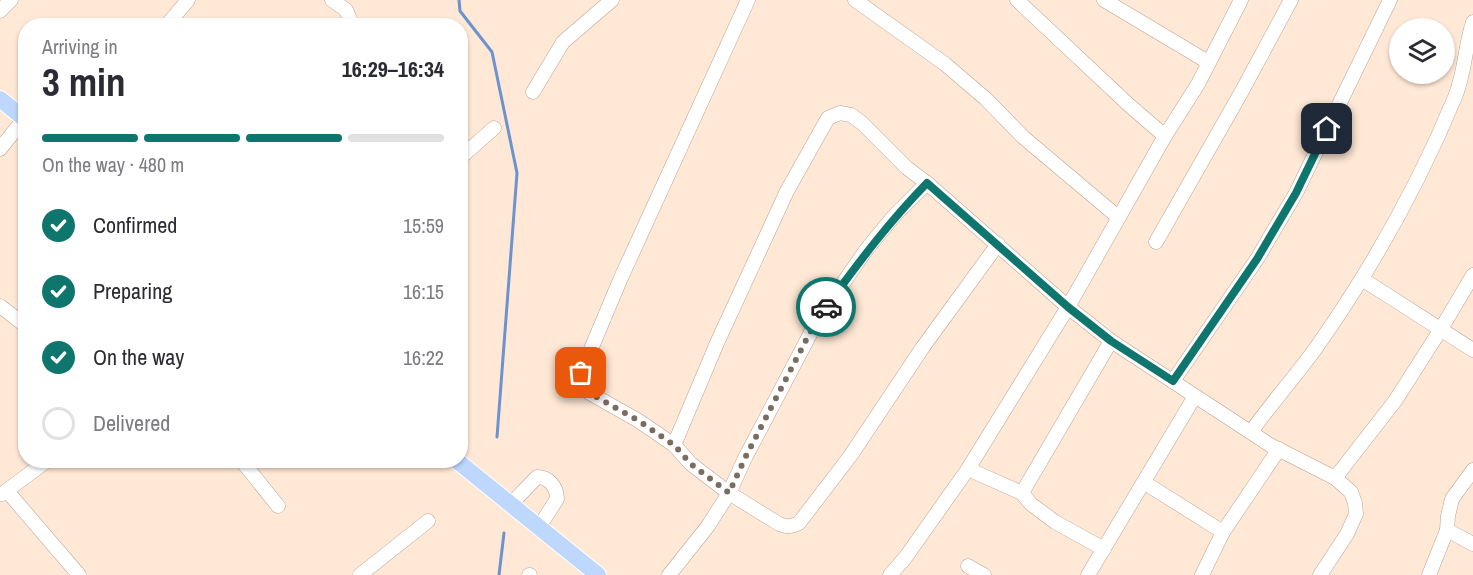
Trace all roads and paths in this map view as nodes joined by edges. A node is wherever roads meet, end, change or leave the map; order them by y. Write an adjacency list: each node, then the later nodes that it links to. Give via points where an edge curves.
1 (11, 0): 12 (street)
2 (188, 0): 13 (street)
3 (332, 0): 14 (street, via 346,10)
4 (612, 0): 17 (street, via 563,42)
5 (748, 0): 40 (street, via 581,373 581,386 586,391)
6 (855, 0): 26 (street, via 945,64 987,99 1023,137)
7 (1017, 0): 22 (street)
8 (1104, 0): 16 (street)
9 (1240, 0): 16 (street)
10 (1291, 0): 27 (street)
11 (1390, 0): 37 (street, via 1296,193 1257,259)
12 (0, 10)
13 (173, 18)
14 (350, 18)
15 (1473, 22): 30 (street, via 1456,94)
16 (1208, 62): 22 (street)
17 (533, 92)
18 (0, 99): 19 (main road)
19 (18, 113)
20 (18, 127): 23 (street)
21 (494, 128): 24 (street)
22 (1165, 136): 26 (street)
23 (0, 149)
24 (468, 151)
25 (927, 183): 28 (street); 40 (street, via 851,115 840,113 828,118 787,191); 50 (street, via 866,250 816,321)
26 (1118, 217): 32 (street)
27 (1156, 242)
28 (998, 244): 32 (street); 50 (street, via 799,523 788,527 779,524)
29 (1473, 275): 34 (street)
30 (1362, 279): 34 (street); 39 (street, via 1317,347)
31 (0, 306): 33 (street)
32 (1068, 307): 35 (street); 45 (street)
33 (18, 320)
34 (1441, 329): 36 (street); 47 (street, via 1395,401)
35 (1111, 341): 37 (street); 51 (street)
36 (1473, 350)
37 (1173, 381): 38 (street)
38 (1195, 396): 39 (street); 48 (street)
39 (1251, 432): 41 (street)
40 (674, 445): 50 (street, via 691,464)
41 (1279, 449): 47 (street); 57 (street)
42 (37, 468): 49 (street)
43 (247, 468): 53 (street)
44 (466, 468): 52 (main road)
45 (968, 469): 51 (street); 65 (street)
46 (1473, 470): 56 (street, via 1452,499)
47 (1335, 478): 69 (street, via 1351,492 1356,514)
48 (1145, 483): 57 (street); 59 (street)
49 (3, 493): 61 (street)
50 (729, 493): 64 (street)
51 (1022, 493): 59 (street, via 1055,522)
52 (511, 504): 55 (main road); 55 (street, via 537,477 550,481 557,499)
53 (278, 506)
54 (428, 520): 62 (street)
55 (539, 527): 63 (main road)
56 (1447, 530): 58 (street); 70 (street)
57 (1223, 532): 68 (street)
58 (1473, 544)
59 (1104, 549): 67 (street)
60 (968, 566): 66 (street)
61 (79, 575)
62 (360, 575)
63 (598, 575)
64 (669, 575)
65 (890, 575)
66 (984, 575)
67 (1088, 575)
68 (1202, 575)
69 (1320, 575)
70 (1429, 575)

